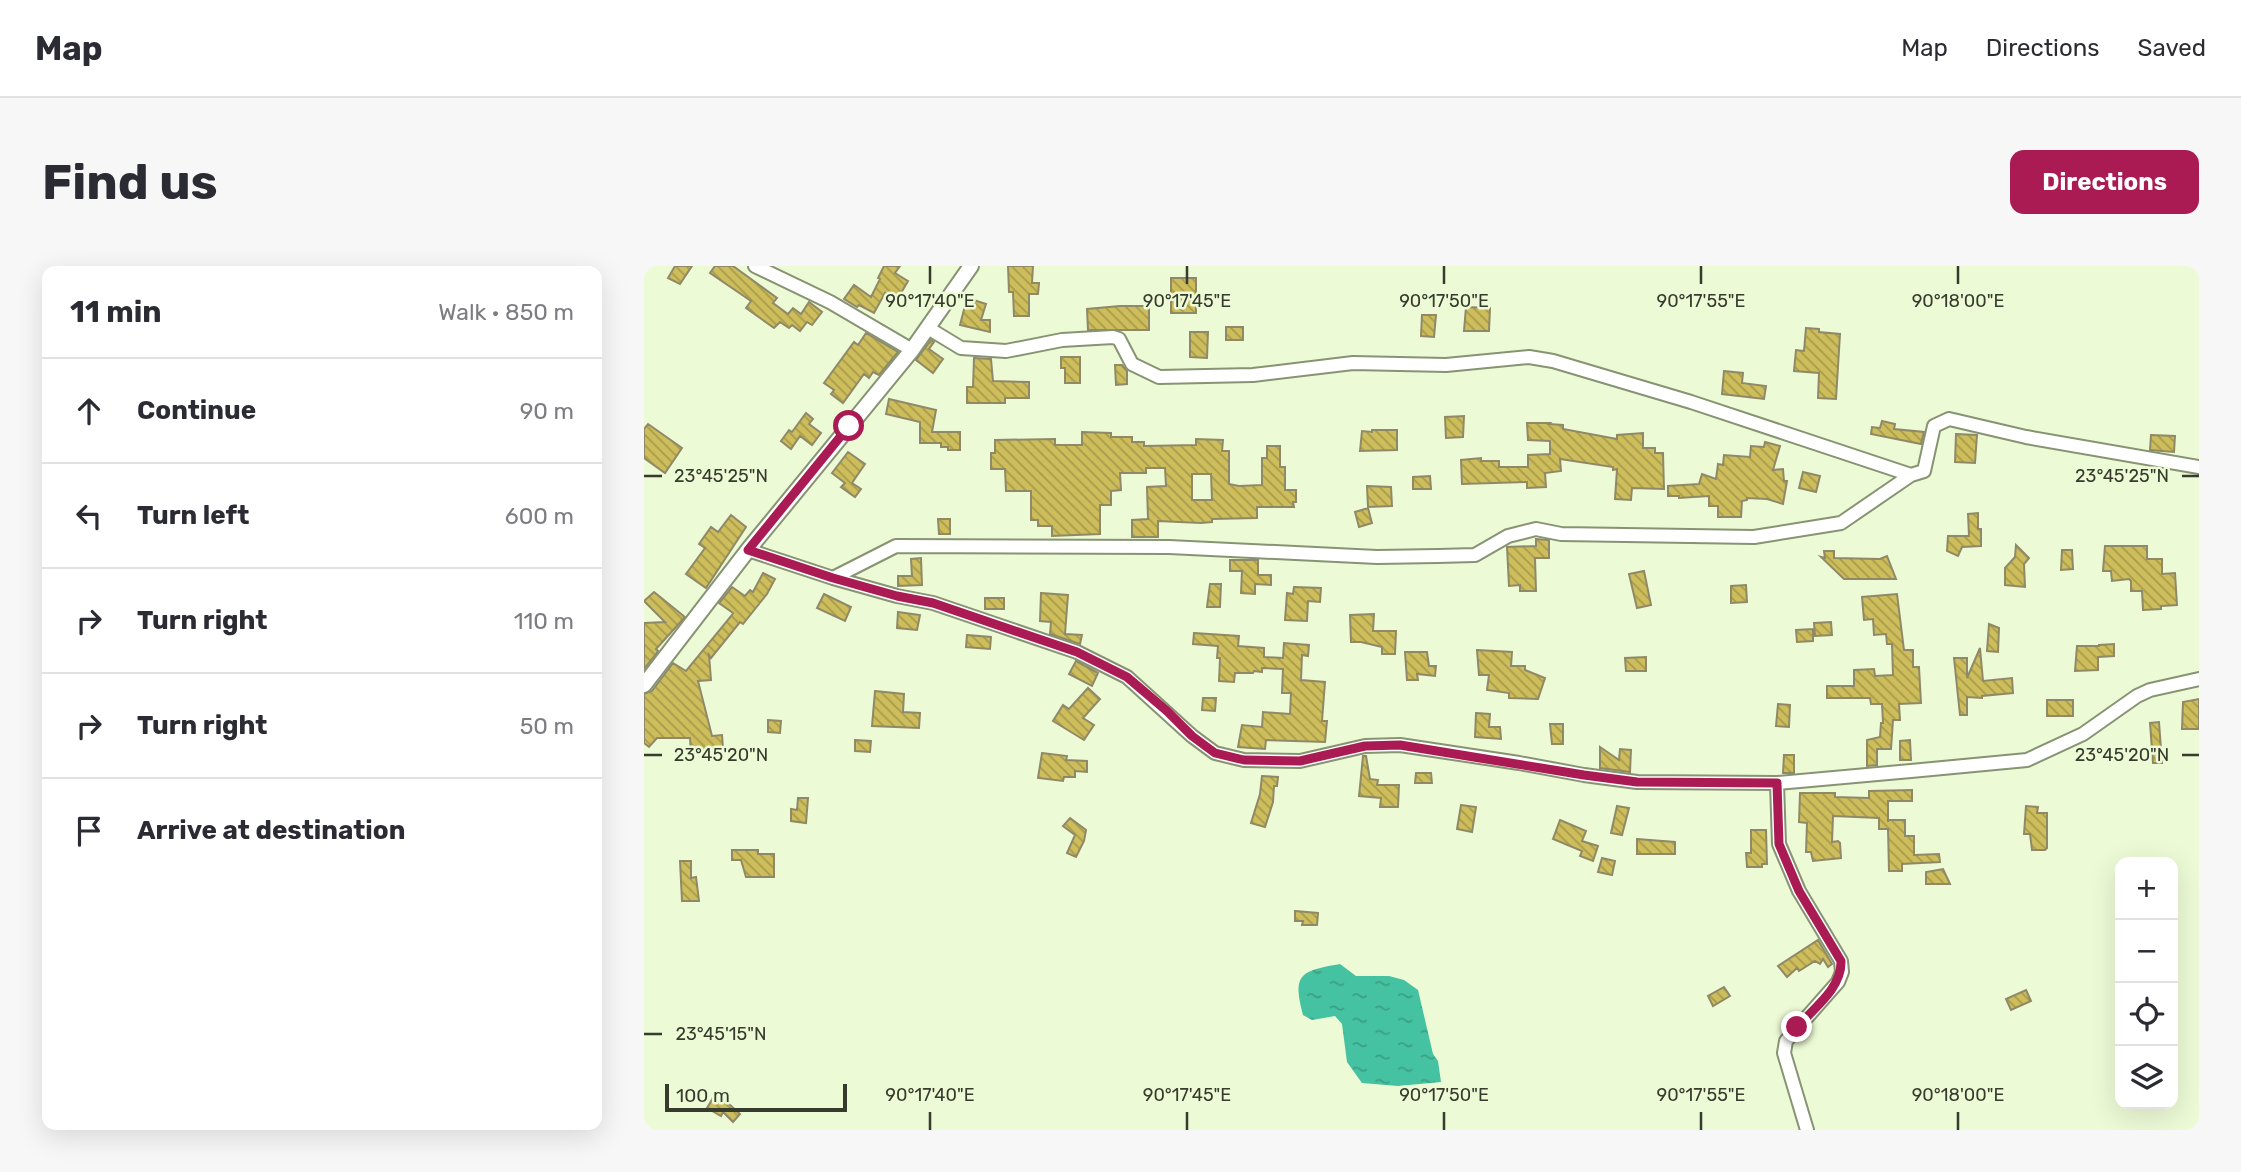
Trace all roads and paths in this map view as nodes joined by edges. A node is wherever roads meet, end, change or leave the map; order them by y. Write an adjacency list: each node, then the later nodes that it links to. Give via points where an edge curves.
1 (755, 266): 4 (street, via 830,302)
2 (971, 266): 3 (main road)
3 (928, 328): 4 (main road); 6 (street, via 961,348 1006,351 1062,340 1113,337 1119,339 1132,365 1159,377 1253,375 1353,363 1446,365 1529,357 1690,402)
4 (912, 350): 7 (main road)
5 (2199, 467): 6 (street, via 1950,419 1934,426 1924,471)
6 (1911, 475): 8 (street, via 1841,523 1754,537 1561,534 1536,529 1508,536 1475,555 1377,557 1169,547 896,546)
7 (748, 550): 8 (street); 10 (main road)
8 (833, 578): 11 (street, via 933,603 1077,652 1127,677 1215,753 1244,760 1300,761 1365,746 1400,745 1637,782)
9 (2199, 679): 11 (street, via 2137,696 2083,734 2027,760)
10 (644, 685)
11 (1777, 783): 12 (street, via 1779,844 1799,891 1841,961 1842,972 1786,1041 1784,1054)
12 (1807, 1130)

